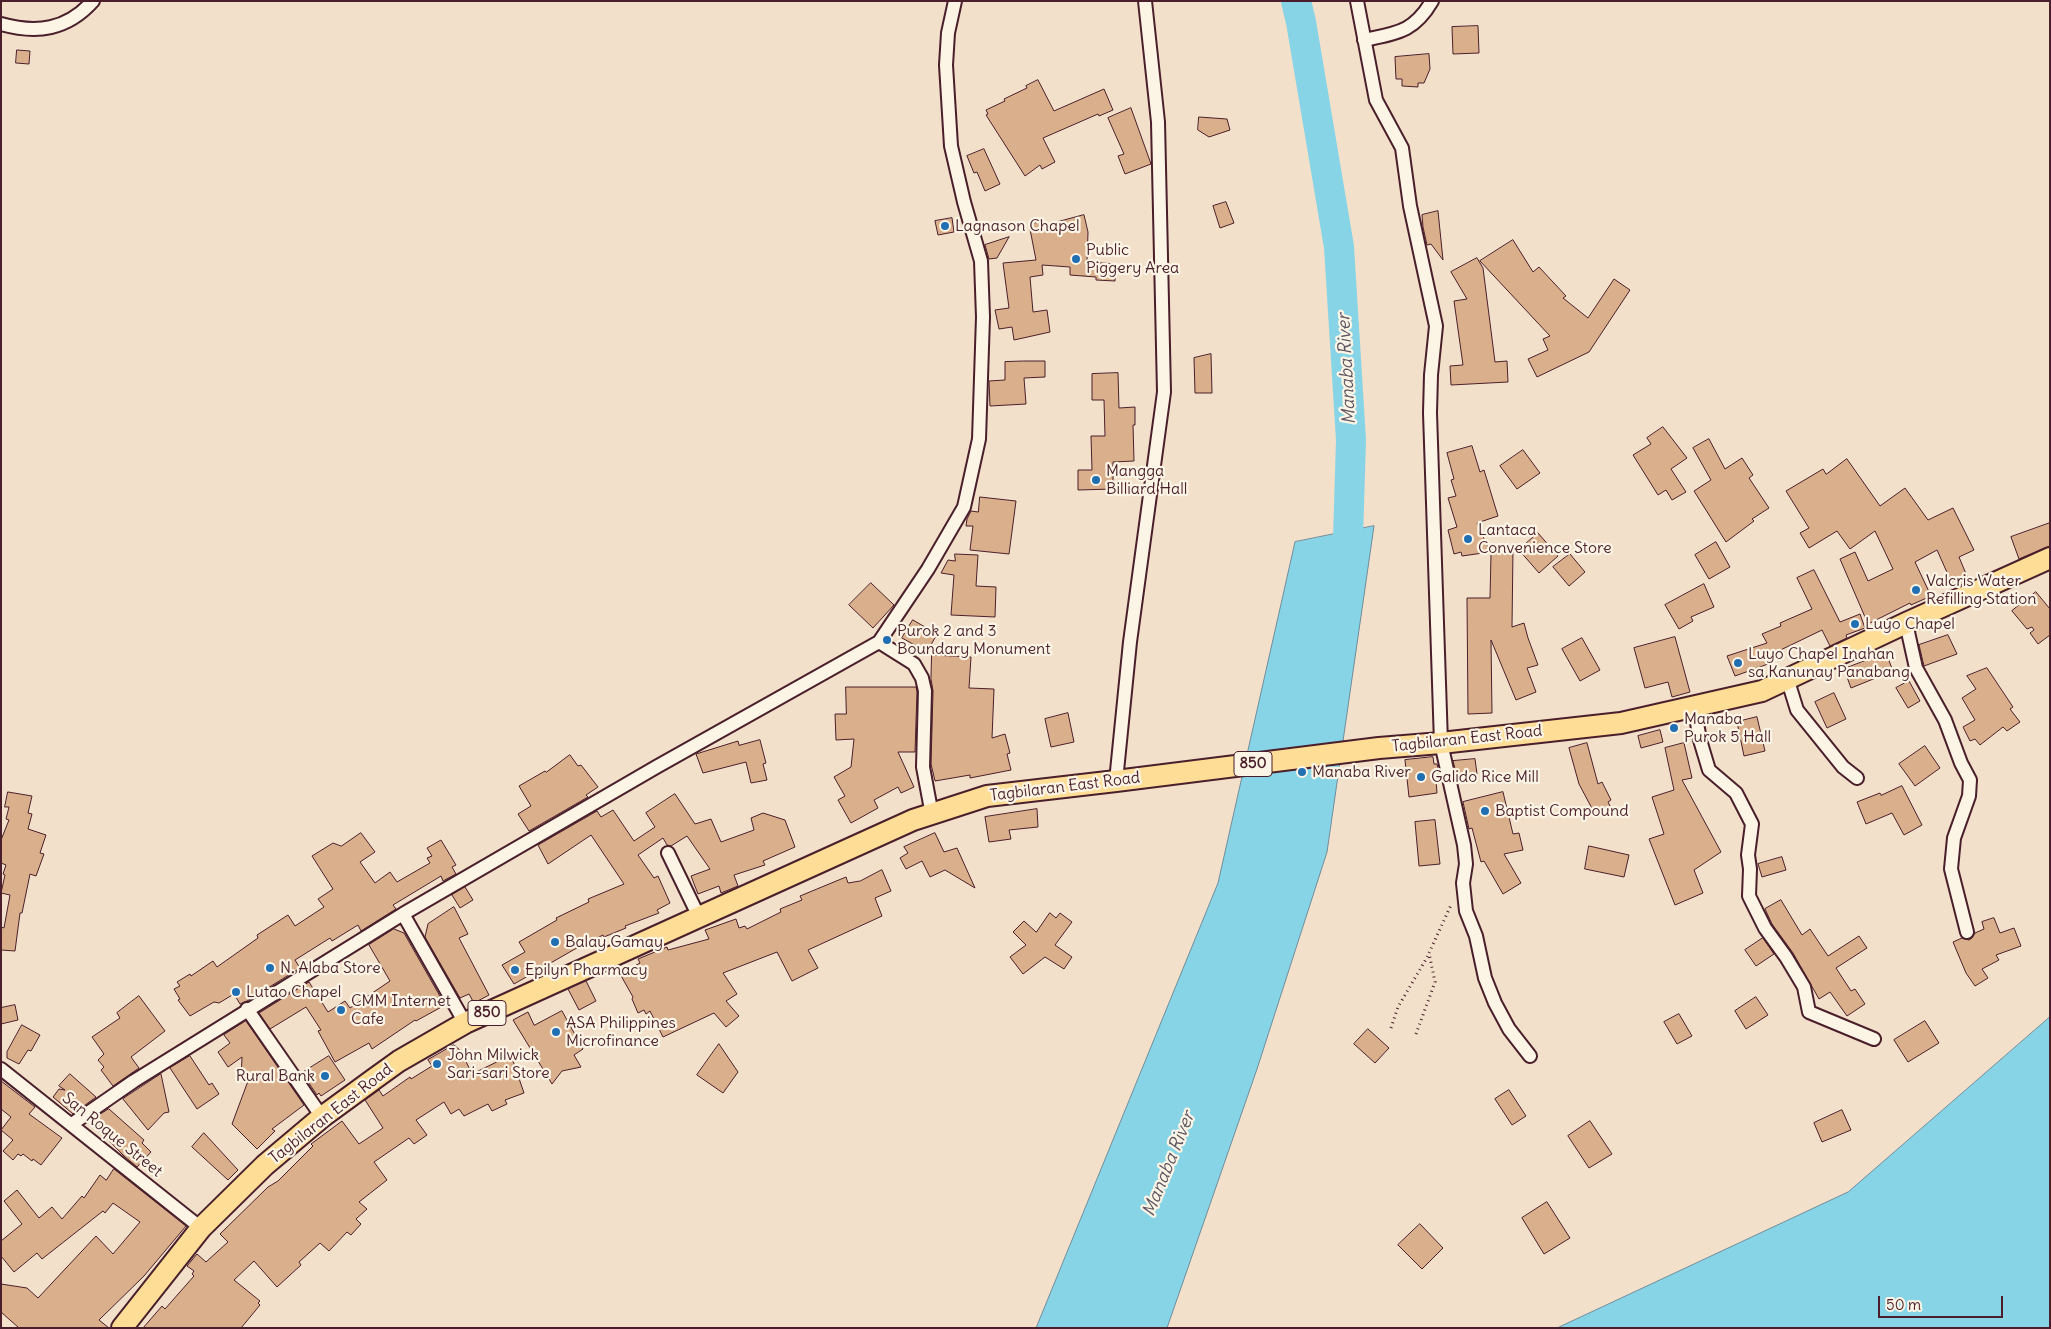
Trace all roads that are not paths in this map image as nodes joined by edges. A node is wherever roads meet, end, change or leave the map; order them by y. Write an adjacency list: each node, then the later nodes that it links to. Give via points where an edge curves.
1 (92, 1): 6 (street, via 85,10 60,26 27,29)
2 (955, 1): 10 (street, via 946,65 951,146 981,262 983,318 979,439 964,507 928,569)
3 (1145, 1): 15 (street, via 1158,122 1164,392 1130,642)
4 (1357, 1): 7 (street)
5 (1432, 1): 7 (street, via 1416,23 1404,30)
6 (1, 24)
7 (1364, 40): 13 (street, via 1376,100 1402,148 1410,206 1436,326 1430,375 1430,413)
8 (2050, 558): 9 (main road, Tagbilaran East Road / 850)
9 (1906, 623): 11 (main road, Tagbilaran East Road / 850); 20 (street, via 1916,668 1945,720 1970,780 1969,796 1954,838 1951,868)
10 (879, 642): 16 (street, via 914,664 922,678 925,691 923,767); 18 (street)
11 (1788, 681): 12 (main road, Tagbilaran East Road / 850, via 1762,691); 14 (street, via 1797,710 1843,767)
12 (1694, 706): 13 (main road, Tagbilaran East Road / 850, via 1621,723); 23 (street, via 1709,770 1736,793 1752,824 1748,855 1749,896 1764,928 1804,987 1809,1012)
13 (1441, 743): 15 (main road, Tagbilaran East Road / 850); 24 (street, via 1464,844 1466,911 1476,936 1485,978 1509,1029)
14 (1857, 778)
15 (1122, 780): 16 (main road, Tagbilaran East Road / 850, via 987,796)
16 (932, 815): 19 (main road, Tagbilaran East Road / 850, via 913,820)
17 (668, 854): 19 (street)
18 (403, 914): 21 (street); 22 (street)
19 (699, 917): 22 (main road, Tagbilaran East Road / 850)
20 (1967, 932)
21 (247, 1009): 26 (street); 27 (street)
22 (465, 1023): 26 (main road, Tagbilaran East Road / 850, via 399,1061)
23 (1874, 1039)
24 (1530, 1056)
25 (1, 1069): 27 (street, San Roque Street)
26 (322, 1117): 28 (main road, Tagbilaran East Road / 850, via 265,1165)
27 (72, 1124): 28 (street, San Roque Street)
28 (201, 1228): 29 (main road, Tagbilaran East Road / 850)
29 (122, 1328)

